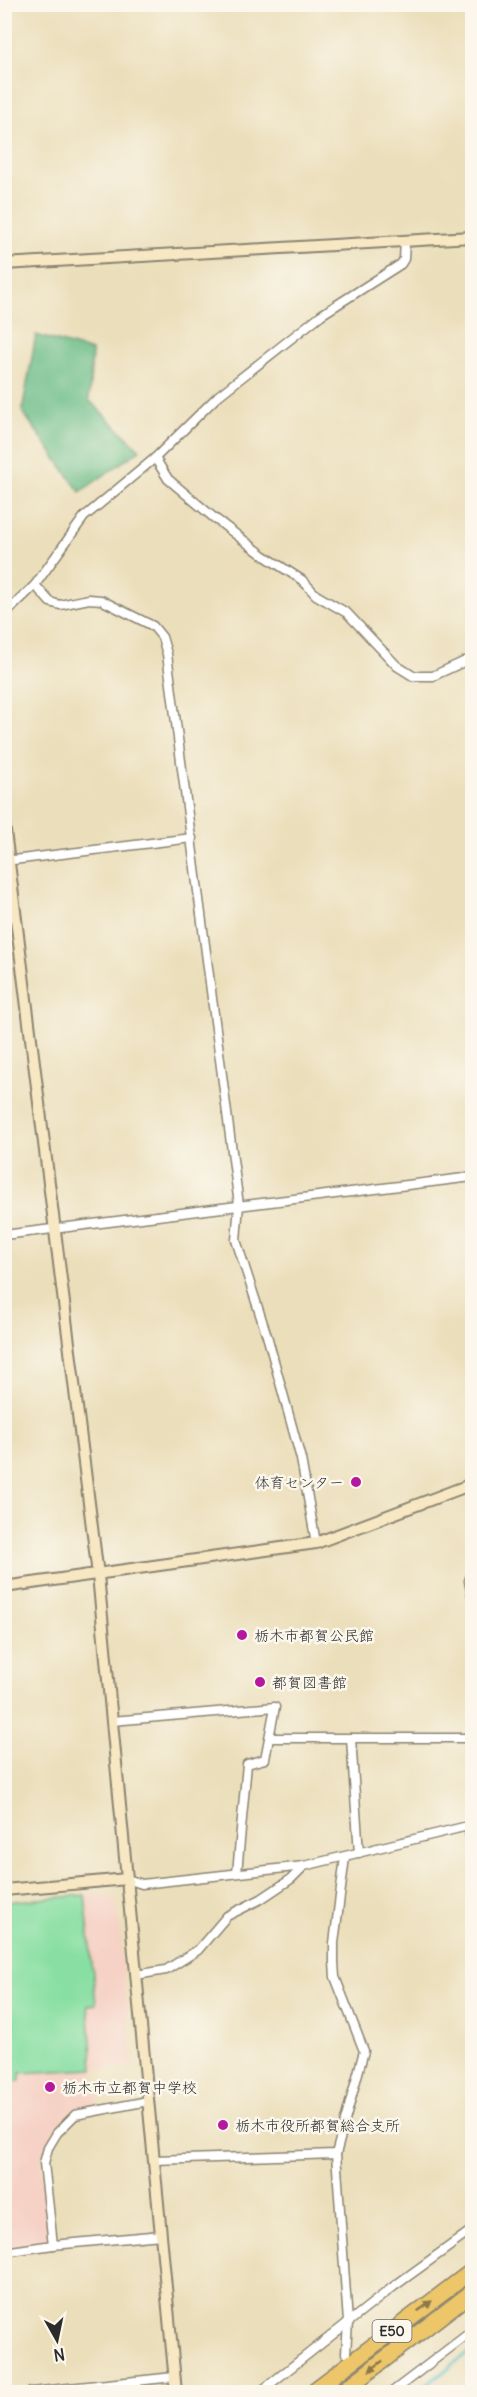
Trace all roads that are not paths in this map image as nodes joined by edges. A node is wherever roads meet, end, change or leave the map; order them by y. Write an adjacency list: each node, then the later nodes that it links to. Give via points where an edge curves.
1 (472, 237): 2 (street)
2 (405, 242): 3 (street); 4 (street, via 401,264 309,324 218,396)
3 (4, 264)
4 (155, 458): 5 (street, via 84,517); 7 (street, via 168,479 213,517 302,580 316,595 347,613 397,666 413,676 433,676)
5 (35, 585): 6 (street); 9 (street, via 50,602 60,605 101,600 153,626 162,637)
6 (4, 615)
7 (472, 658)
8 (4, 823): 10 (street)
9 (192, 838): 10 (street); 12 (street)
10 (7, 861): 13 (street)
11 (472, 1177): 12 (street)
12 (238, 1205): 13 (street); 16 (street, via 236,1240 299,1450)
13 (56, 1229): 14 (street); 18 (street)
14 (4, 1236)
15 (472, 1484): 16 (street)
16 (316, 1543): 18 (street)
17 (472, 1573): 20 (street)
18 (98, 1575): 19 (street); 21 (street)
19 (4, 1587)
20 (472, 1595)
21 (112, 1720): 22 (street, via 275,1707); 31 (street)
22 (271, 1738): 23 (street); 30 (street, via 265,1758 247,1764)
23 (351, 1738): 24 (street); 26 (street)
24 (472, 1738)
25 (471, 1825): 26 (street); 27 (street)
26 (359, 1853): 28 (street)
27 (472, 1853)
28 (345, 1857): 29 (street); 35 (street, via 334,1943 335,1977 364,2051)
29 (304, 1866): 30 (street); 33 (street, via 261,1899 227,1916 198,1950 166,1970)
30 (237, 1873): 31 (street, via 142,1884)
31 (127, 1879): 32 (street); 33 (street)
32 (4, 1890)
33 (136, 1975): 34 (street)
34 (148, 2101): 36 (street); 39 (street, via 75,2115 57,2133 44,2163)
35 (336, 2154): 36 (street); 43 (street)
36 (154, 2160): 38 (street)
37 (472, 2230): 43 (street)
38 (161, 2235): 39 (street); 46 (street)
39 (52, 2245): 40 (street)
40 (4, 2252)
41 (472, 2271): 50 (highway, E50, one-way to 41)
42 (472, 2292): 51 (highway, E50, one-way to 51)
43 (348, 2322): 45 (street); 49 (street)
44 (472, 2331): 52 (street)
45 (346, 2353)
46 (174, 2377): 47 (street); 48 (street)
47 (31, 2392)
48 (176, 2392)
49 (260, 2392)
50 (312, 2392)
51 (342, 2392)
52 (392, 2392)

